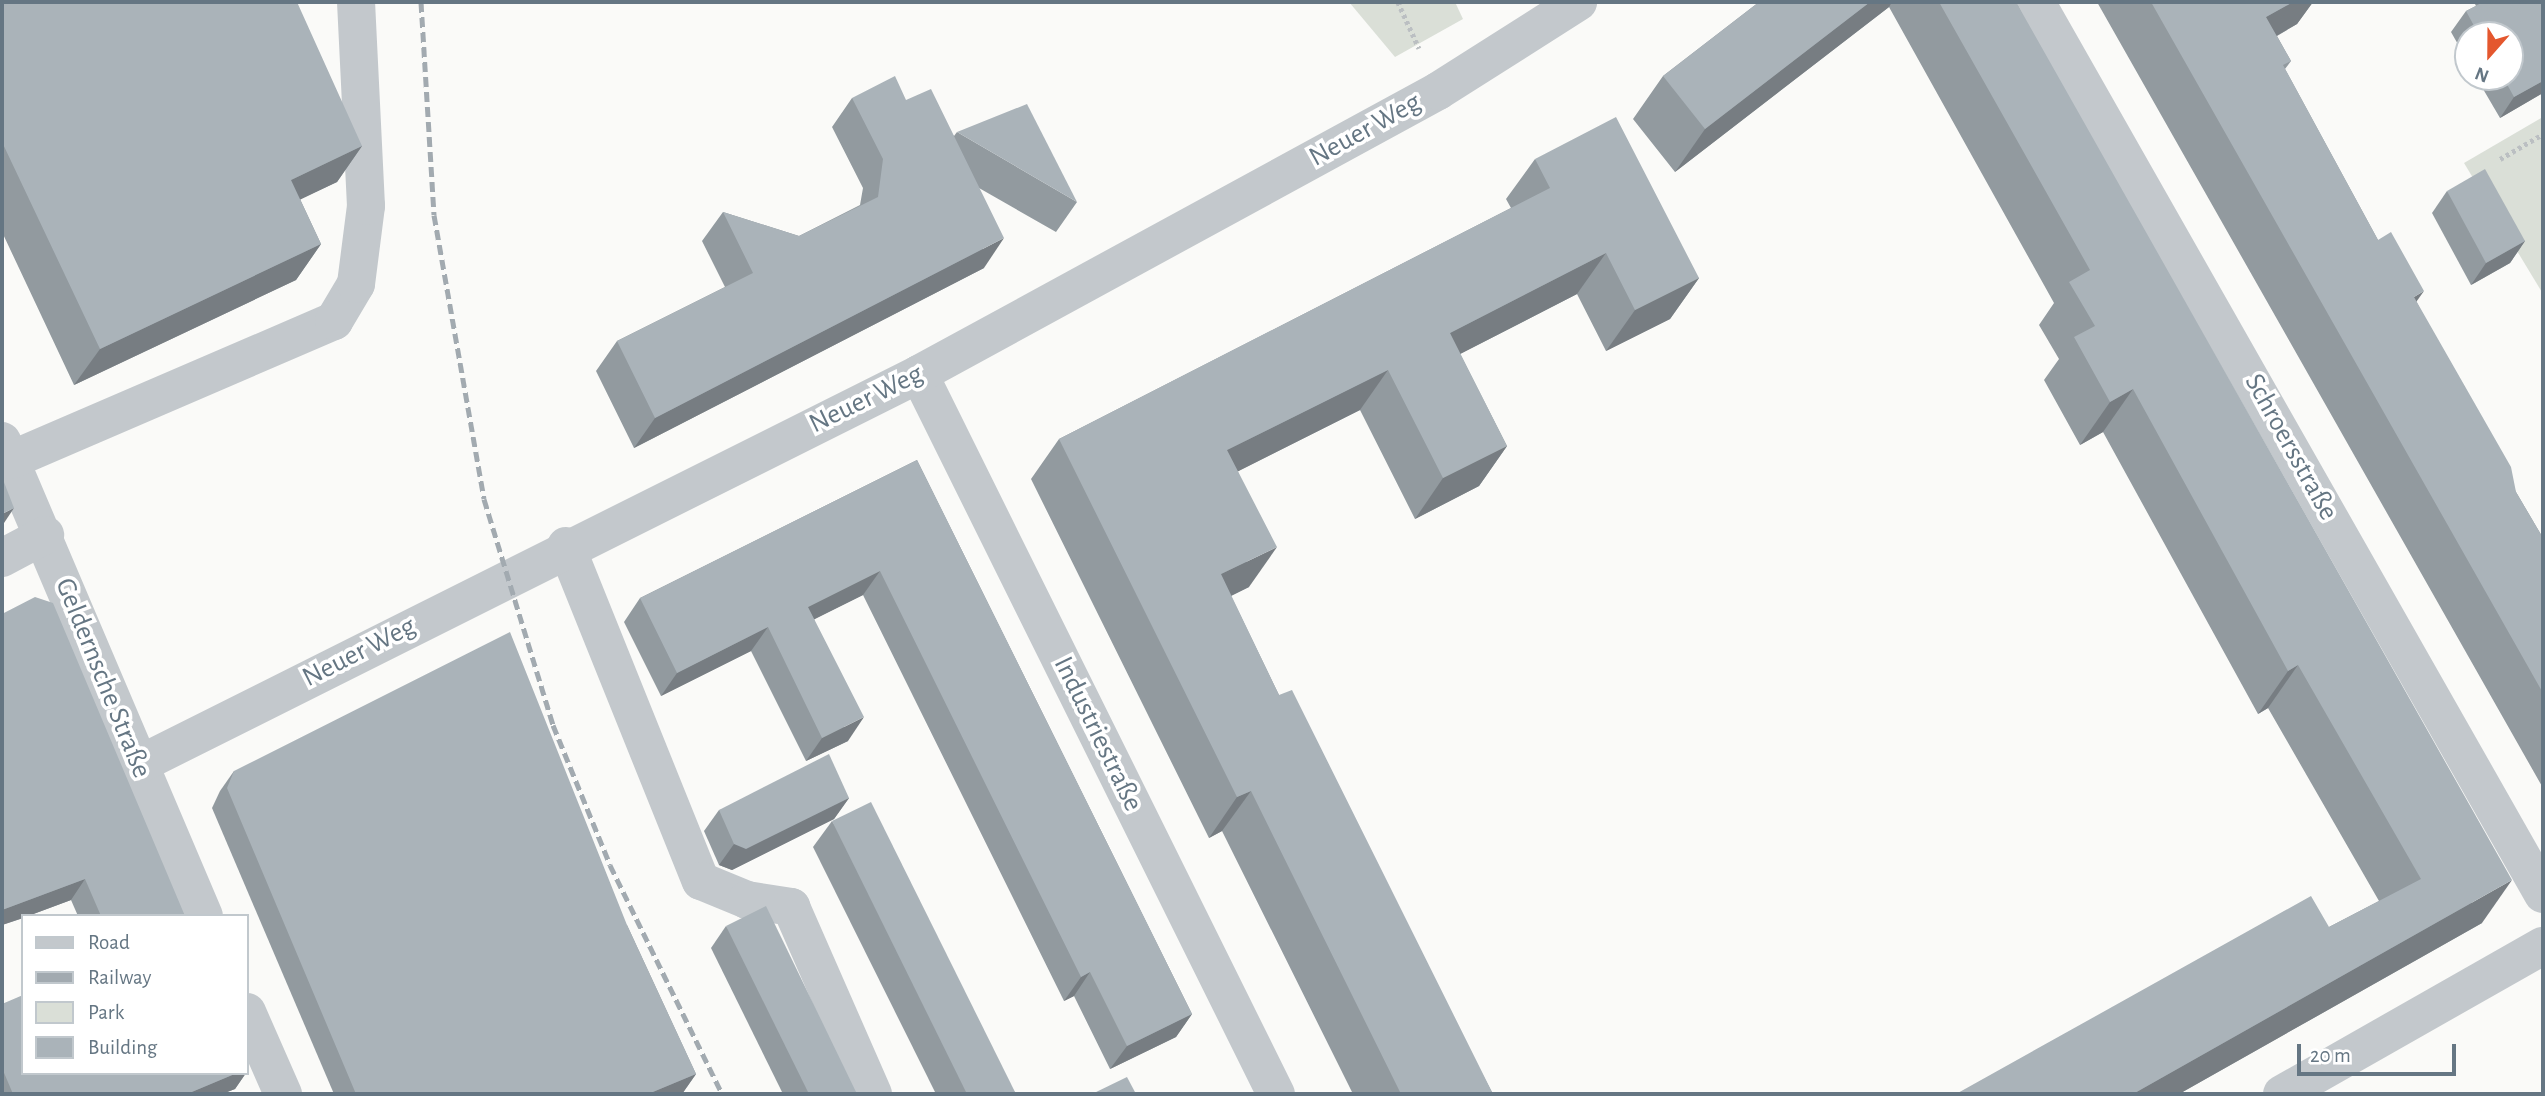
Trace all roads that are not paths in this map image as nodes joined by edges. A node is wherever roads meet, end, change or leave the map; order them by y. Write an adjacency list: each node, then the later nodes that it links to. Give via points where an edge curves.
1 (356, 2): 5 (street, via 366,206 356,284 334,321)
2 (1578, 2): 4 (street, Neuer Weg, via 1438,90)
3 (2035, 2): 10 (street, Schroersstraße)
4 (919, 374): 7 (street, Neuer Weg); 16 (street, Industriestraße)
5 (6, 450): 6 (street, Geldernsche Straße)
6 (45, 535): 8 (street); 9 (street, Geldernsche Straße)
7 (566, 546): 9 (street, Neuer Weg); 15 (street, via 701,881 747,900 791,907)
8 (2, 558)
9 (138, 765): 11 (street, Geldernsche Straße)
10 (2543, 894)
11 (203, 914)
12 (2543, 946): 17 (street)
13 (248, 1014): 14 (street)
14 (283, 1094)
15 (873, 1094)
16 (1276, 1094)
17 (2282, 1094)

